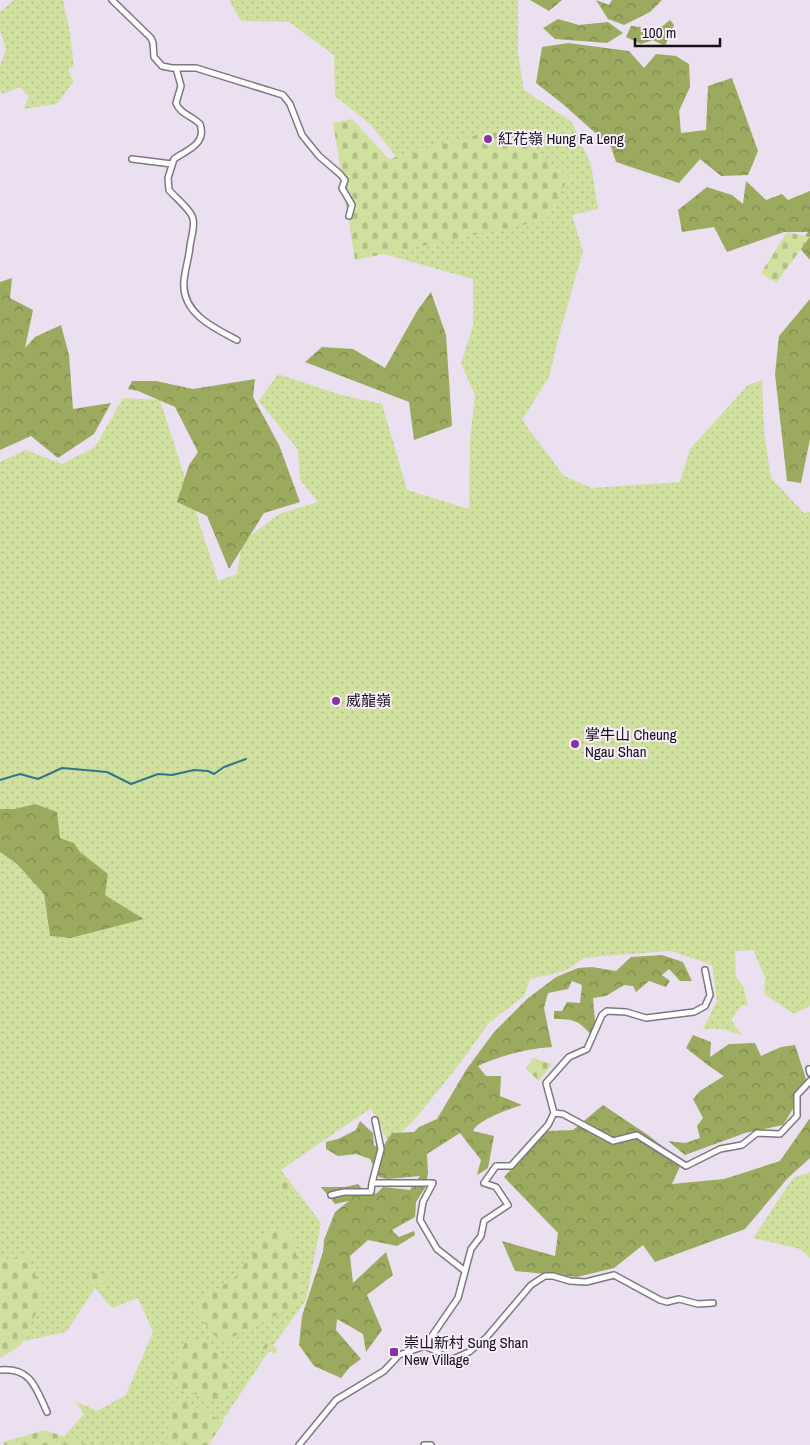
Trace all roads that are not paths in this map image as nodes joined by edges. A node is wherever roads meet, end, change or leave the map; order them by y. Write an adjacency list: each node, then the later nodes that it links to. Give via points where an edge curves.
1 (112, 0): 2 (street, via 151,38 156,61 166,68)
2 (176, 68): 4 (street, via 181,86 176,103 178,108 200,124 202,132 194,147 174,159); 5 (street, via 196,68 283,95 302,135 345,180 342,188 352,205)
3 (132, 159): 4 (street)
4 (172, 164): 6 (street, via 169,190 190,212 193,220 184,282 191,308 205,323)
5 (349, 216)
6 (237, 340)
7 (705, 970): 9 (street, via 710,995 705,1006 694,1012 646,1018 626,1012 607,1011 602,1015 587,1049 569,1057 546,1083)
8 (810, 1081): 9 (street, via 797,1095 797,1116 780,1134 758,1133 742,1145 720,1149 686,1166 637,1135 613,1141 563,1114)
9 (554, 1113): 13 (street, via 548,1125 511,1166 496,1166 484,1183 496,1187 508,1205 484,1221 481,1236 471,1249)
10 (375, 1120): 11 (street, via 381,1149)
11 (372, 1183): 12 (street, via 372,1192 344,1192); 13 (street, via 433,1183 423,1202 420,1220 437,1249)
12 (331, 1196)
13 (465, 1271): 15 (street, via 458,1298)
14 (713, 1303): 15 (street, via 698,1304 679,1299 667,1302 614,1275 586,1282 545,1276 531,1285 486,1338 469,1352 453,1359 445,1358)
15 (425, 1346): 18 (street, via 399,1355 384,1371 336,1400)
16 (0, 1370): 17 (street, via 12,1368 23,1373 33,1382)
17 (47, 1412)
18 (299, 1445)
19 (424, 1445): 20 (street)
20 (431, 1445)

